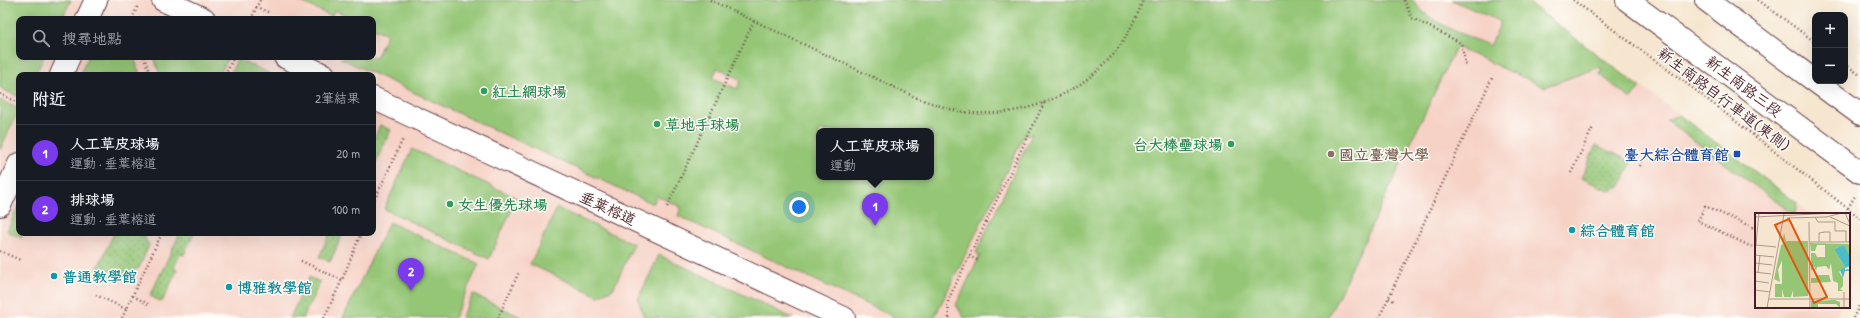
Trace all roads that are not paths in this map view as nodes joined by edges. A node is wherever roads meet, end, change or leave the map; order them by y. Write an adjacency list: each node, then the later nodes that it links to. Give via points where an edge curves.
1 (96, 0): 5 (street)
2 (164, 0): 6 (street)
3 (1627, 0): 16 (street, 新生南路三段)
4 (1706, 0): 11 (street)
5 (88, 16)
6 (198, 16)
7 (68, 60): 9 (street)
8 (292, 60): 10 (street)
9 (62, 72)
10 (318, 72)
11 (1812, 79)
12 (1819, 84): 14 (street)
13 (376, 99): 18 (street, 垂葉榕道)
14 (1860, 114)
15 (16, 170): 17 (street)
16 (1860, 172)
17 (0, 205)
18 (844, 318)

